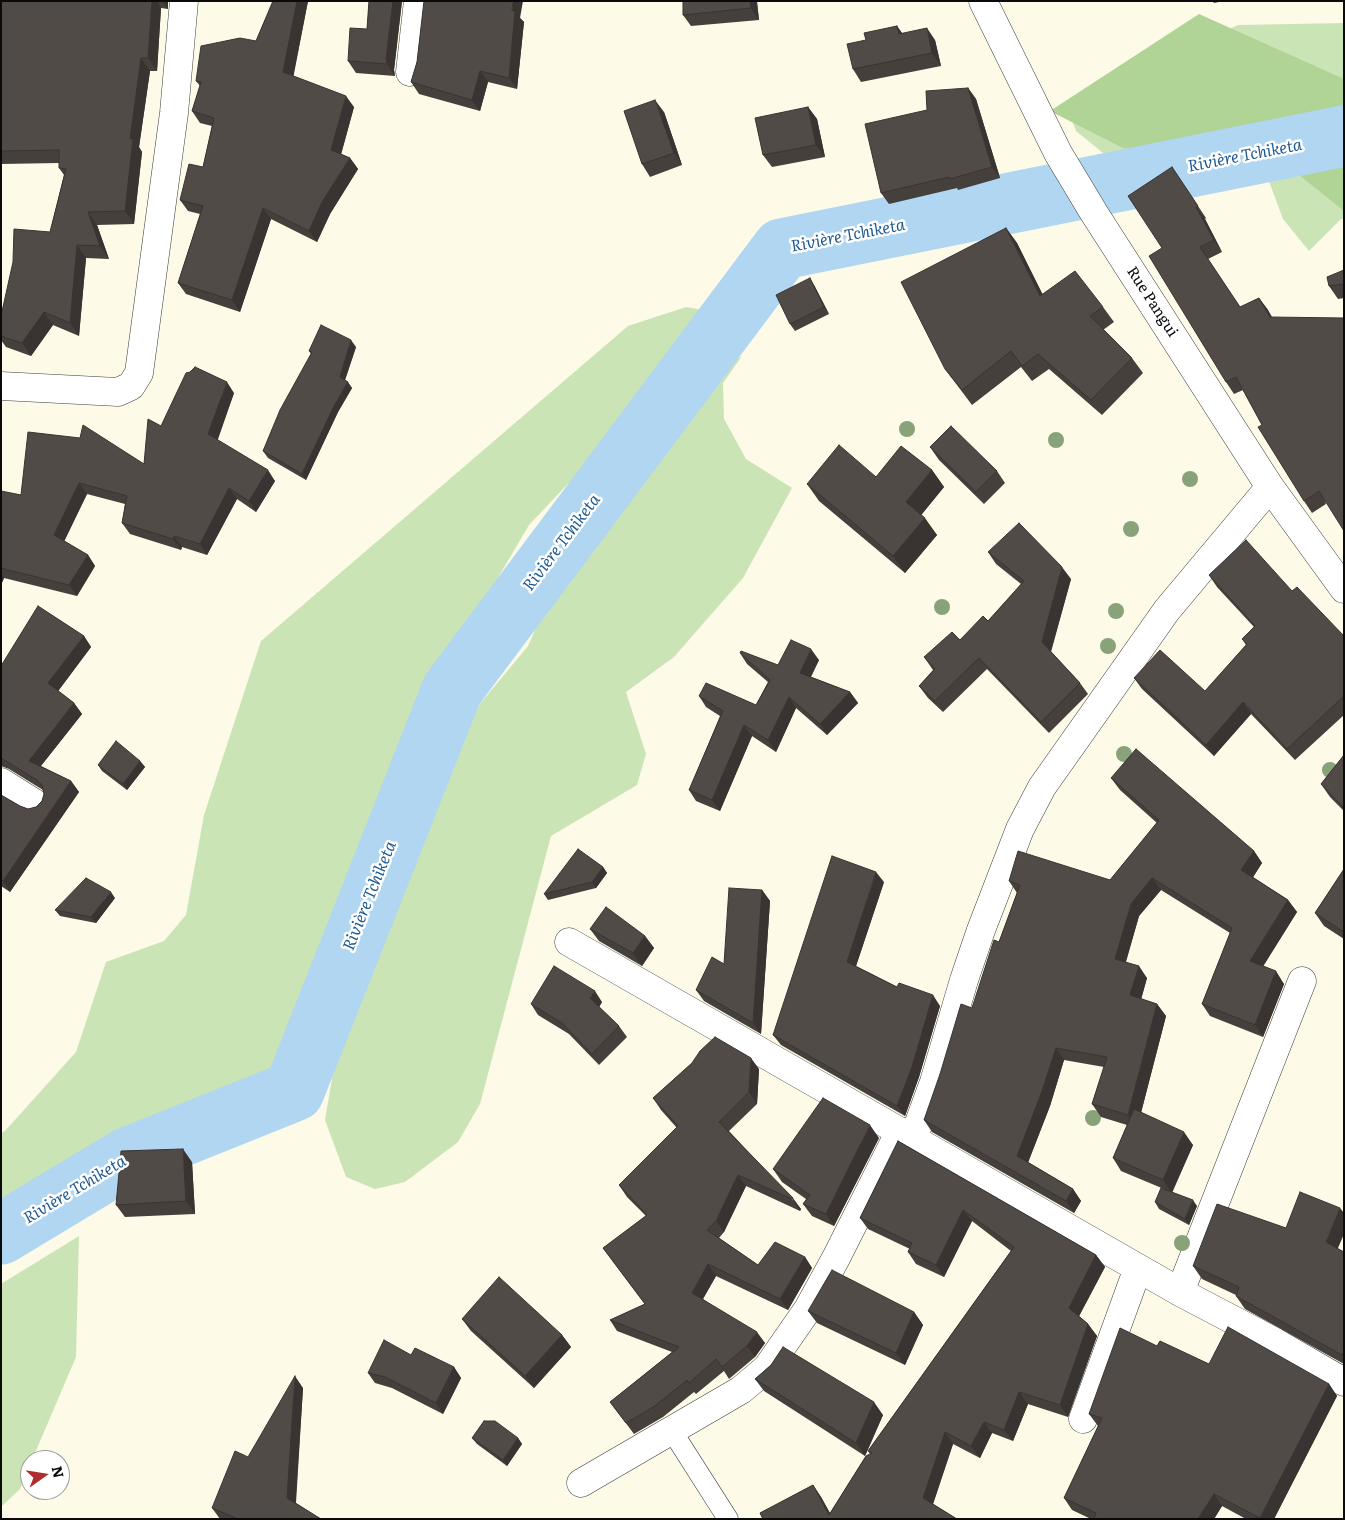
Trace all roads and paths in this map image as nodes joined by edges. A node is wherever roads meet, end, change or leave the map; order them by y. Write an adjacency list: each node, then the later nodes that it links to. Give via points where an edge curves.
1 (184, 1): 5 (street, via 174,113 139,373 132,386 118,392)
2 (418, 1): 4 (street)
3 (983, 1): 6 (street, Rue Pangui, via 1058,153)
4 (410, 72)
5 (1, 386)
6 (1270, 487): 7 (street, Rue Pangui); 12 (street, via 1167,610 1042,788 1020,829 981,930 934,1082)
7 (1344, 590)
8 (1, 782): 9 (street)
9 (36, 804)
10 (569, 942): 12 (street)
11 (1302, 981): 14 (street)
12 (906, 1135): 13 (street); 17 (street, via 808,1309 767,1368 742,1390)
13 (1138, 1268): 14 (street); 16 (street)
14 (1180, 1292): 15 (street)
15 (1344, 1382)
16 (1083, 1419)
17 (672, 1431): 18 (street); 19 (lane)
18 (581, 1483)
19 (728, 1519)

